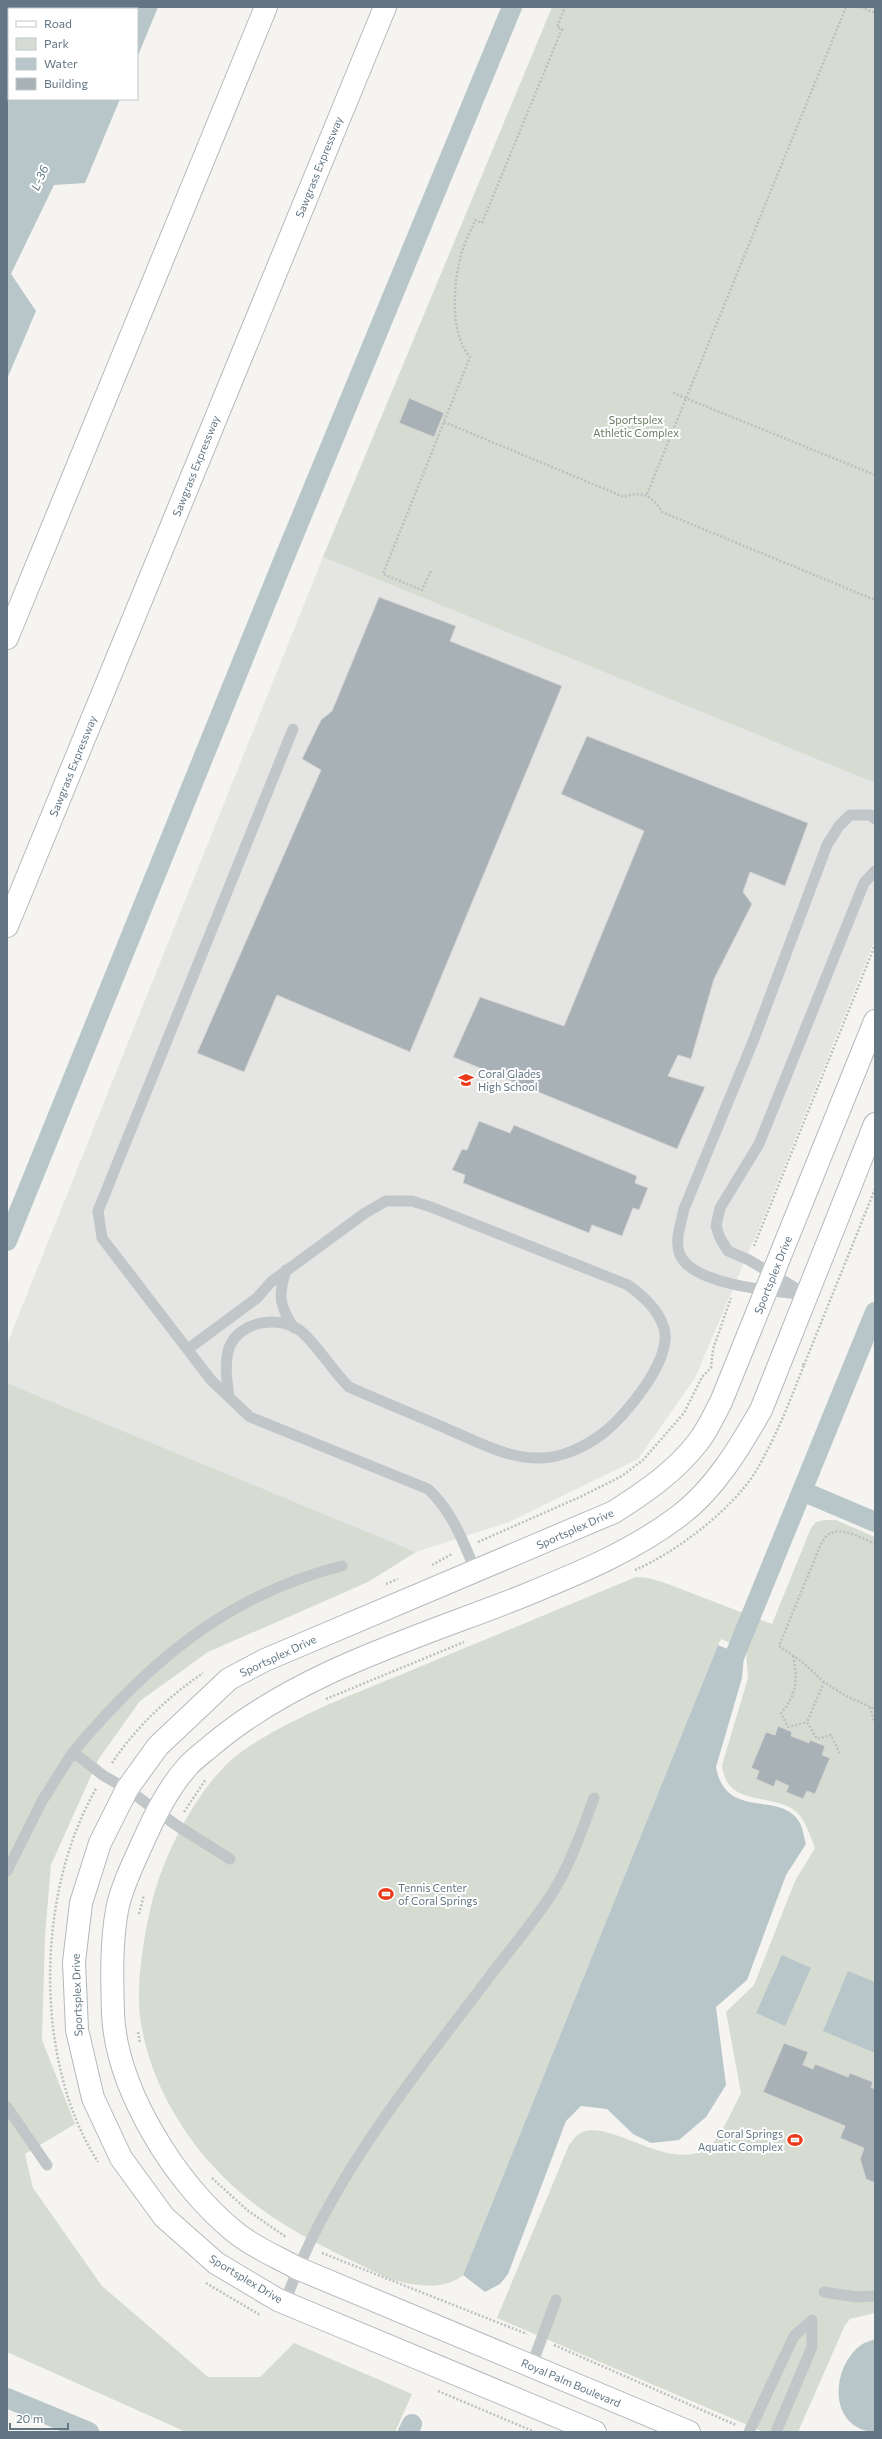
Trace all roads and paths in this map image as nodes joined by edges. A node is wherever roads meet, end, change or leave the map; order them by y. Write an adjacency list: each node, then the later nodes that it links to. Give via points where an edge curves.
1 (266, 7): 14 (main road)
2 (385, 7): 18 (main road, Sawgrass Expressway)
3 (565, 7): 9 (path, via 557,27 562,29 482,223 475,220 462,252 456,290 456,314 463,349 470,357)
4 (846, 7): 8 (path)
5 (860, 7): 6 (path)
6 (875, 13)
7 (673, 393): 8 (path)
8 (686, 398): 10 (path); 11 (path)
9 (444, 422): 11 (path, via 624,497 635,493); 12 (path, via 383,574 422,590)
10 (875, 475)
11 (647, 494): 13 (path, via 658,504 662,512)
12 (431, 571)
13 (875, 600)
14 (7, 638)
15 (293, 729): 31 (lane, via 98,1211 102,1238)
16 (875, 819): 26 (lane, via 871,815 850,815 827,844 754,1039 684,1209 677,1239 680,1255 689,1266)
17 (875, 871): 23 (lane, via 864,883 759,1144 720,1208 716,1226 720,1238 728,1251)
18 (7, 926)
19 (875, 945): 23 (path)
20 (875, 1021): 25 (main road, Sportsplex Drive)
21 (875, 1124): 27 (main road)
22 (875, 1189): 33 (path)
23 (749, 1260): 25 (lane)
24 (286, 1270): 28 (lane, via 280,1290 283,1312); 28 (lane, via 364,1213 386,1201 412,1201 628,1285 642,1295 657,1313 664,1329 663,1352 653,1376 602,1434 570,1452 539,1458 510,1455 349,1387 335,1374 302,1332); 31 (lane, via 257,1298)
25 (770, 1282): 26 (lane); 27 (lane); 27 (lane); 30 (main road, Sportsplex Drive)
26 (736, 1286): 29 (path)
27 (806, 1294): 32 (main road)
28 (294, 1328): 34 (lane, via 281,1323 260,1322 243,1330 230,1347 226,1373)
29 (719, 1333): 30 (path); 36 (path, via 713,1349 711,1368 702,1377 684,1413 643,1460 622,1476 580,1497)
30 (746, 1343): 39 (main road, Sportsplex Drive, via 699,1442 675,1469 646,1492 614,1512)
31 (188, 1349): 34 (lane, via 211,1380)
32 (782, 1356): 33 (path); 58 (main road, via 761,1410 739,1448 710,1486 681,1515 629,1549 573,1576 297,1687 230,1730 188,1766)
33 (804, 1365): 40 (path, via 782,1420 755,1472 734,1498 689,1539 664,1556)
34 (229, 1397): 36 (lane, via 250,1417 428,1489 441,1501 454,1520)
35 (875, 1544): 44 (path, via 840,1532 829,1534 821,1544 779,1646)
36 (465, 1548): 38 (path); 39 (lane)
37 (342, 1566): 52 (lane, via 304,1575 275,1588 228,1612 186,1640 157,1663 111,1707)
38 (426, 1568)
39 (476, 1572): 56 (main road, Sportsplex Drive, via 265,1660 229,1679 158,1746)
40 (630, 1572)
41 (402, 1578): 42 (path)
42 (381, 1586)
43 (470, 1640): 47 (path)
44 (793, 1655): 46 (path); 50 (path, via 797,1673 795,1691 781,1713 788,1727)
45 (210, 1668): 54 (path, via 167,1700 141,1725)
46 (824, 1682): 48 (path); 50 (path)
47 (320, 1702)
48 (870, 1707): 49 (path); 51 (path)
49 (875, 1709)
50 (807, 1722): 53 (path, via 817,1739 831,1735)
51 (875, 1724)
52 (73, 1752): 54 (lane); 61 (lane, via 42,1801)
53 (840, 1754)
54 (104, 1776): 56 (lane); 68 (path, via 88,1802 67,1860 56,1913 51,1968 51,2004 64,2080 86,2140)
55 (209, 1776): 59 (path)
56 (127, 1789): 58 (lane); 76 (main road, Sportsplex Drive, via 100,1843 81,1903 74,1962 77,2030 93,2098 121,2158 164,2217 216,2264)
57 (594, 1798): 70 (lane, via 573,1854 553,1892 414,2077 338,2188)
58 (157, 1812): 59 (lane); 71 (main road, via 118,1908 112,1964 114,2025 129,2083 151,2132 190,2190 237,2234)
59 (176, 1825): 60 (lane)
60 (230, 1859)
61 (7, 1871)
62 (145, 1892): 63 (path)
63 (138, 1918)
64 (137, 2028): 65 (path)
65 (141, 2047)
66 (7, 2107): 67 (lane)
67 (48, 2165)
68 (101, 2167)
69 (211, 2177): 70 (path, via 270,2227)
70 (308, 2247): 71 (lane)
71 (297, 2268): 76 (lane); 78 (main road, Royal Palm Boulevard)
72 (200, 2278): 77 (path)
73 (824, 2292): 74 (lane, via 857,2297)
74 (875, 2296)
75 (556, 2300): 78 (lane)
76 (285, 2303): 81 (main road, Sportsplex Drive)
77 (263, 2317)
78 (531, 2367): 82 (main road, Royal Palm Boulevard)
79 (433, 2389): 80 (path)
80 (535, 2432)
81 (596, 2432)
82 (689, 2432)
83 (749, 2432): 84 (lane, via 794,2336 812,2320 812,2347)
84 (776, 2432)

